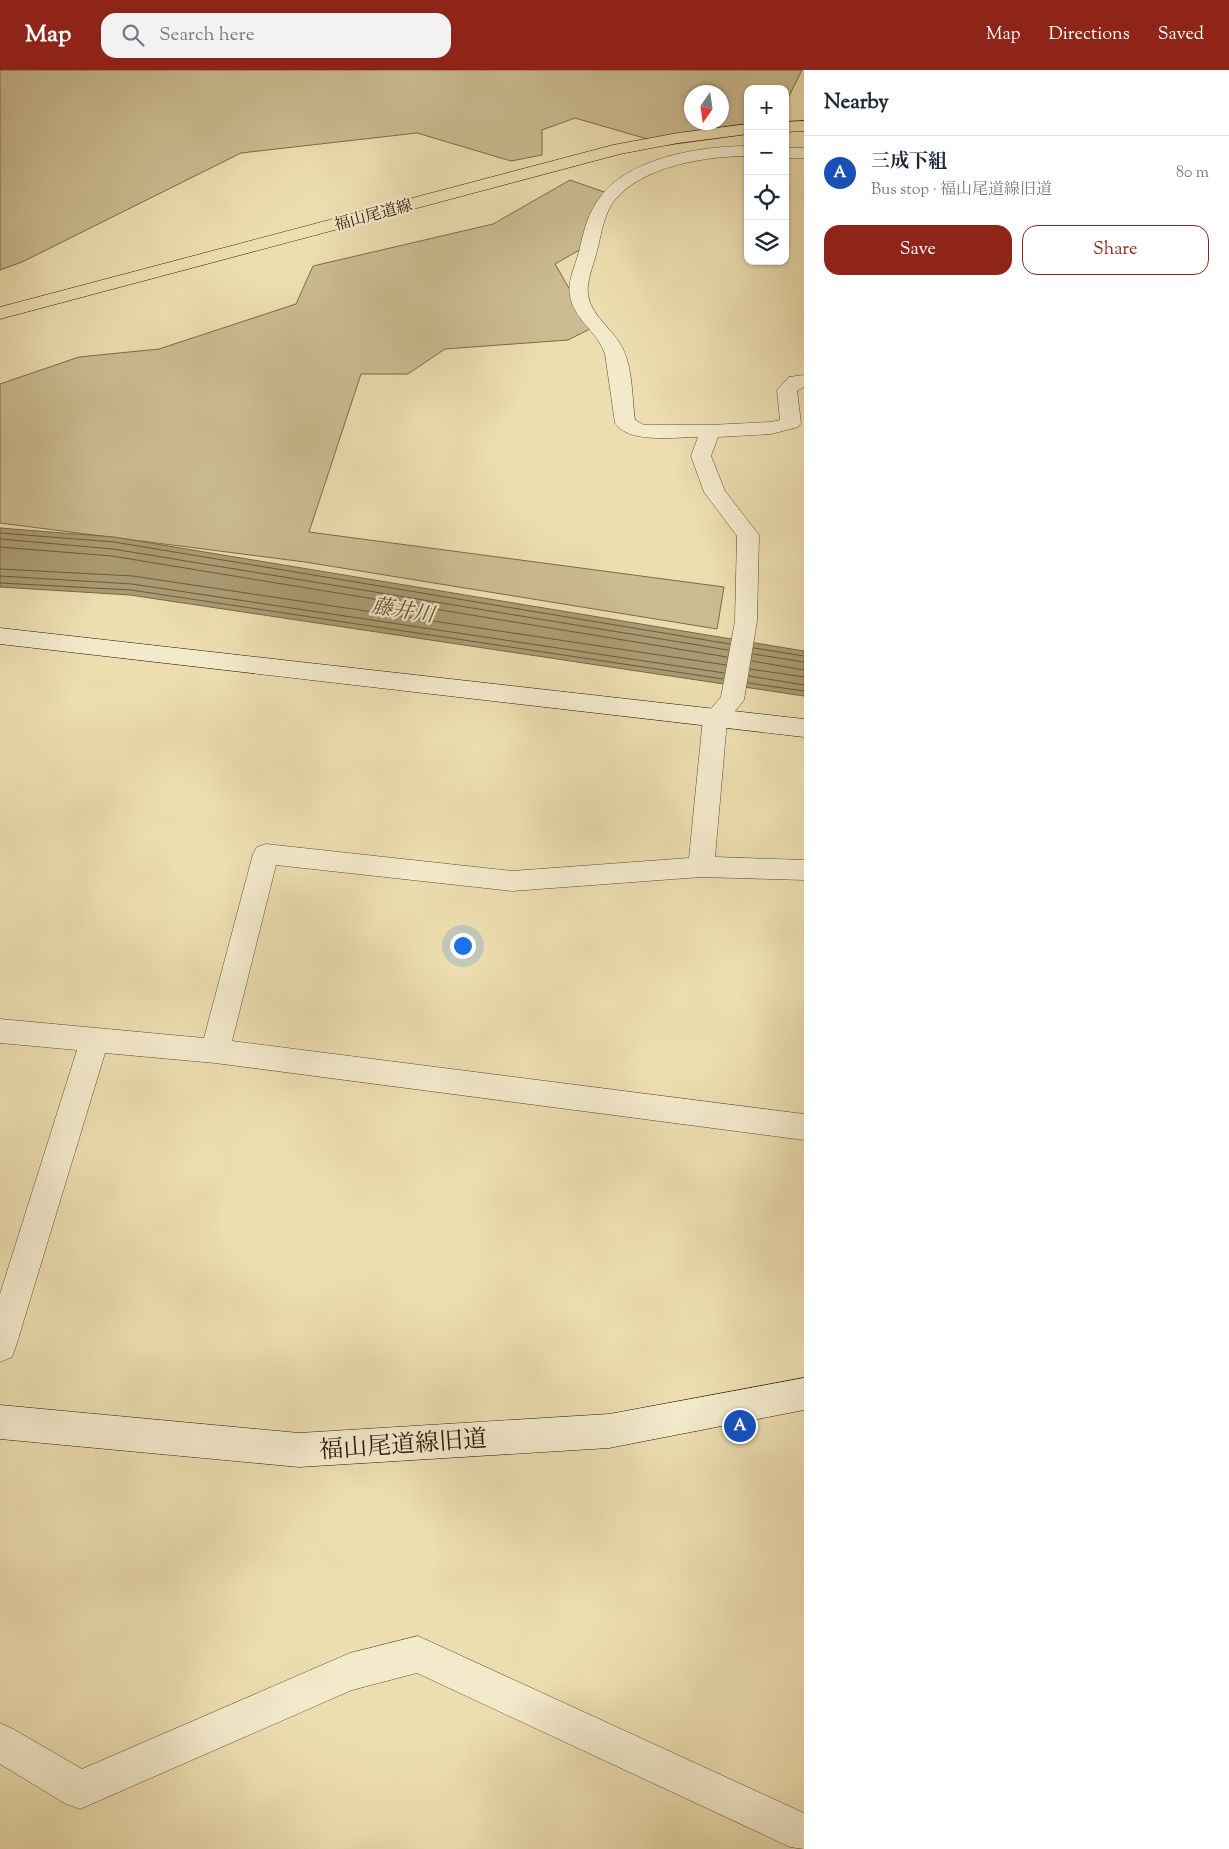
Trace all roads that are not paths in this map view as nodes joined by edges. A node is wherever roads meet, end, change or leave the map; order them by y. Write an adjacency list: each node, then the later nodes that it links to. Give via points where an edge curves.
1 (804, 126): 2 (main road)
2 (789, 127)
3 (744, 130): 7 (main road, 福山尾道線, via 619,149)
4 (744, 151): 9 (street, via 689,156 648,170 609,195 598,216 578,293 584,314 615,350 625,423 640,431)
5 (789, 153): 6 (street)
6 (804, 153)
7 (0, 312)
8 (804, 381): 9 (street, via 796,381 788,390 791,422 771,428)
9 (710, 431): 11 (street, via 701,456 716,492 748,535 746,621 732,700)
10 (0, 636): 11 (street)
11 (715, 718): 12 (street); 13 (street)
12 (804, 728)
13 (701, 867): 14 (street); 17 (street, via 512,881 266,854)
14 (804, 870)
15 (0, 1031): 16 (street)
16 (94, 1041): 17 (street); 19 (street)
17 (215, 1051): 18 (street)
18 (804, 1127)
19 (0, 1346)
20 (804, 1394): 21 (street, 福山尾道線旧道, via 609,1431 299,1450)
21 (0, 1422)
22 (0, 1742): 23 (street, via 80,1790 350,1672 418,1654)
23 (804, 1833)

